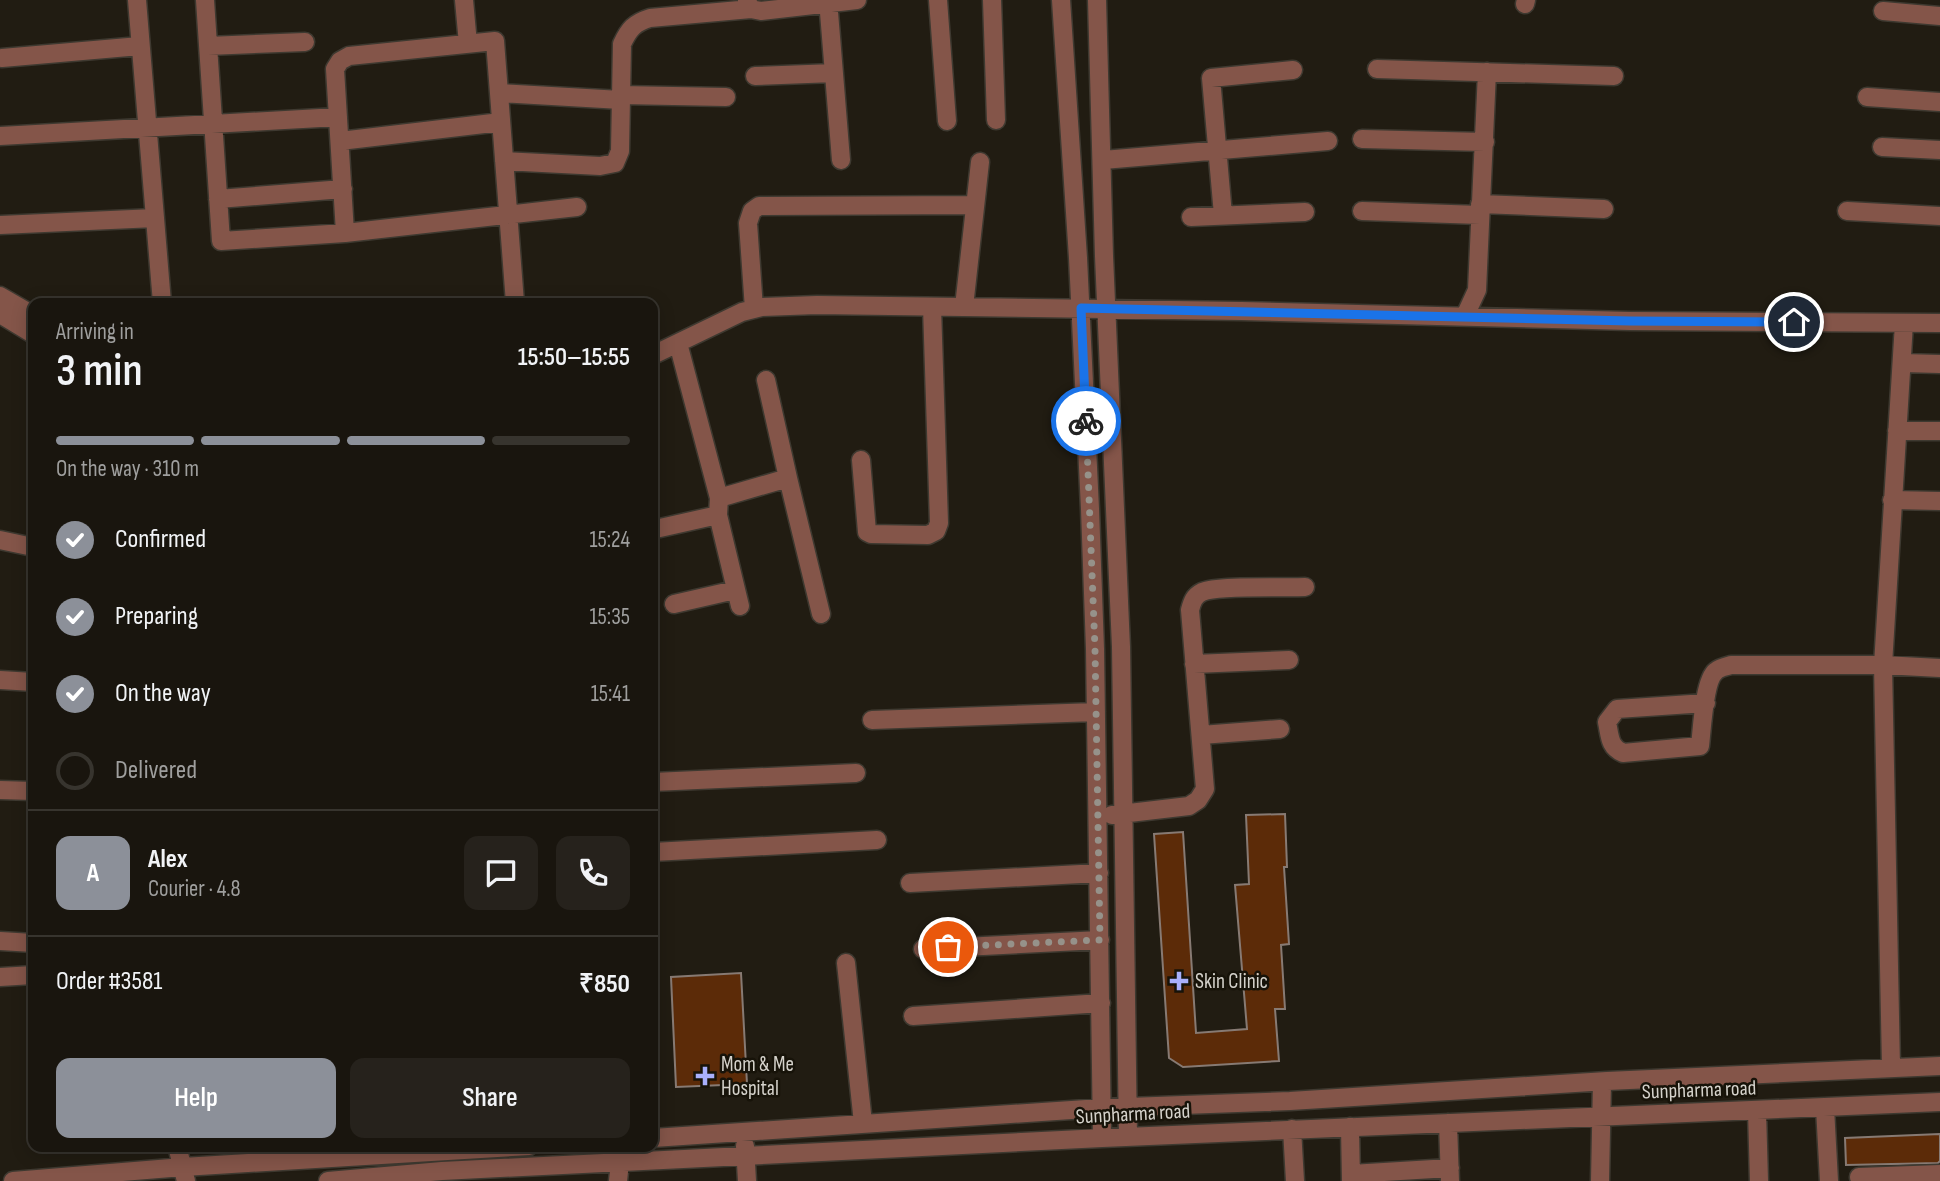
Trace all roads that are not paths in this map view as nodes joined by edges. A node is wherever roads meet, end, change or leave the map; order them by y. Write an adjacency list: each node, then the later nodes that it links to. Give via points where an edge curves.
1 (136, 0): 15 (street)
2 (205, 0): 16 (street)
3 (464, 0): 14 (street)
4 (857, 0): 9 (street)
5 (938, 0): 31 (street)
6 (992, 0): 30 (street)
7 (1061, 0): 68 (street)
8 (1097, 0): 45 (street)
9 (828, 2): 10 (street, via 761,11); 21 (street)
10 (749, 5): 25 (street, via 638,22 622,44)
11 (1883, 11): 12 (street)
12 (1940, 16)
13 (305, 42): 16 (street)
14 (468, 44): 24 (street, via 495,41); 29 (street, via 349,56 340,61 335,69)
15 (140, 46): 17 (street); 34 (street)
16 (208, 46): 33 (street)
17 (2, 58)
18 (1377, 69): 20 (street)
19 (1293, 70): 42 (street, via 1211,78)
20 (1487, 72): 23 (street); 39 (street)
21 (834, 73): 22 (street); 44 (street)
22 (755, 76)
23 (1614, 76)
24 (499, 93): 25 (street); 32 (street)
25 (621, 97): 26 (street); 43 (street, via 620,151 615,163)
26 (726, 97)
27 (1867, 97): 28 (street)
28 (1940, 102)
29 (338, 117): 33 (street); 37 (street)
30 (996, 120)
31 (947, 121)
32 (501, 122): 37 (street); 43 (street)
33 (213, 124): 34 (street); 48 (street)
34 (147, 128): 35 (street); 60 (street)
35 (0, 136)
36 (1362, 139): 39 (street)
37 (340, 141): 47 (street)
38 (1328, 141): 42 (street)
39 (1485, 142): 52 (street)
40 (1882, 147): 41 (street)
41 (1940, 150)
42 (1217, 152): 45 (street); 57 (street)
43 (504, 160): 56 (street)
44 (841, 160)
45 (1102, 160): 70 (street)
46 (980, 162): 49 (street)
47 (343, 189): 48 (street); 62 (street)
48 (218, 200): 62 (street, via 221,241)
49 (975, 205): 67 (street); 69 (street, via 759,206 748,223)
50 (577, 207): 56 (street)
51 (1604, 209): 52 (street)
52 (1480, 210): 53 (street); 73 (street, via 1477,290)
53 (1362, 211)
54 (1847, 211): 58 (street)
55 (1305, 212): 57 (street)
56 (508, 214): 62 (street); 65 (street)
57 (1223, 215): 59 (street)
58 (1940, 216)
59 (1191, 217)
60 (155, 218): 61 (street); 64 (street)
61 (0, 225)
62 (345, 233)
63 (0, 296): 71 (street)
64 (162, 298)
65 (515, 298)
66 (932, 307): 67 (street); 69 (street); 84 (street, via 936,531 928,535 867,532)
67 (964, 307): 68 (street)
68 (1081, 308): 70 (street); 102 (street)
69 (754, 309): 77 (street)
70 (1106, 309): 73 (street); 110 (street)
71 (28, 312)
72 (0, 314): 76 (street)
73 (1465, 316): 74 (street)
74 (1905, 323): 75 (street); 79 (street)
75 (1940, 323)
76 (28, 331)
77 (678, 343): 78 (street); 88 (street)
78 (658, 353)
79 (1902, 363): 80 (street); 82 (street)
80 (1940, 364)
81 (766, 380): 85 (street)
82 (1897, 431): 83 (street); 86 (street)
83 (1940, 431)
84 (861, 460)
85 (788, 478): 88 (street); 94 (street)
86 (1892, 500): 87 (street); 97 (street)
87 (1940, 501)
88 (719, 507): 89 (street); 93 (street, via 738,598)
89 (660, 528)
90 (0, 540): 91 (street)
91 (28, 546)
92 (1305, 587): 96 (street, via 1203,592 1193,599 1190,610)
93 (674, 604)
94 (821, 614)
95 (1289, 660): 96 (street)
96 (1194, 664): 105 (street)
97 (1883, 665): 98 (street); 101 (street, via 1731,665 1716,671); 125 (street)
98 (1940, 668)
99 (0, 680): 100 (street)
100 (28, 682)
101 (1706, 703): 101 (street, via 1617,709 1607,722 1611,744 1623,753 1700,746)
102 (1096, 712): 103 (street); 111 (street)
103 (872, 720)
104 (1280, 729): 105 (street)
105 (1200, 735): 110 (street, via 1205,789 1198,800 1189,806)
106 (856, 773): 107 (street)
107 (658, 782)
108 (0, 790): 109 (street)
109 (28, 791)
110 (1123, 814): 111 (street); 129 (street)
111 (1098, 815): 114 (street)
112 (877, 841): 113 (street)
113 (658, 852)
114 (1099, 873): 115 (street); 116 (street)
115 (910, 883)
116 (1100, 940): 119 (street); 123 (street)
117 (0, 941): 118 (street)
118 (28, 943)
119 (923, 949)
120 (846, 963): 134 (street)
121 (28, 975): 122 (street)
122 (0, 977)
123 (1101, 1003): 124 (street); 130 (street)
124 (913, 1016)
125 (1891, 1066): 126 (street, Sunpharma road); 127 (street, Sunpharma road)
126 (1940, 1066)
127 (1602, 1082): 129 (street, Sunpharma road); 133 (street)
128 (1940, 1102): 131 (street, Sunpharma road)
129 (1126, 1107): 130 (street, Sunpharma road); 139 (street)
130 (1101, 1108): 134 (street, Sunpharma road); 141 (street)
131 (1825, 1108): 132 (street, Sunpharma road); 161 (street)
132 (1758, 1111): 133 (street, Sunpharma road); 160 (street)
133 (1601, 1116): 135 (street, Sunpharma road); 159 (street)
134 (863, 1123): 138 (street, Sunpharma road)
135 (1448, 1123): 136 (street, Sunpharma road); 149 (street)
136 (1350, 1127): 137 (street, Sunpharma road); 152 (street)
137 (1292, 1129): 139 (street, Sunpharma road); 158 (street)
138 (744, 1131): 140 (street, Sunpharma road); 144 (street)
139 (1128, 1137): 141 (street, Sunpharma road)
140 (658, 1138)
141 (1102, 1138): 144 (street, Sunpharma road)
142 (179, 1152): 147 (street)
143 (414, 1152): 147 (street)
144 (746, 1156): 145 (street, Sunpharma road); 157 (street)
145 (620, 1162): 146 (street, Sunpharma road); 156 (street)
146 (549, 1173): 150 (street, Sunpharma road)
147 (185, 1174): 154 (street)
148 (1940, 1174): 151 (street)
149 (1450, 1175): 152 (street)
150 (442, 1176): 153 (street, Sunpharma road)
151 (1858, 1177)
152 (1351, 1178)
153 (347, 1180): 155 (street, Sunpharma road)
154 (13, 1181)
155 (328, 1181)
156 (618, 1181)
157 (747, 1181)
158 (1295, 1181)
159 (1600, 1181)
160 (1759, 1181)
161 (1829, 1181)

